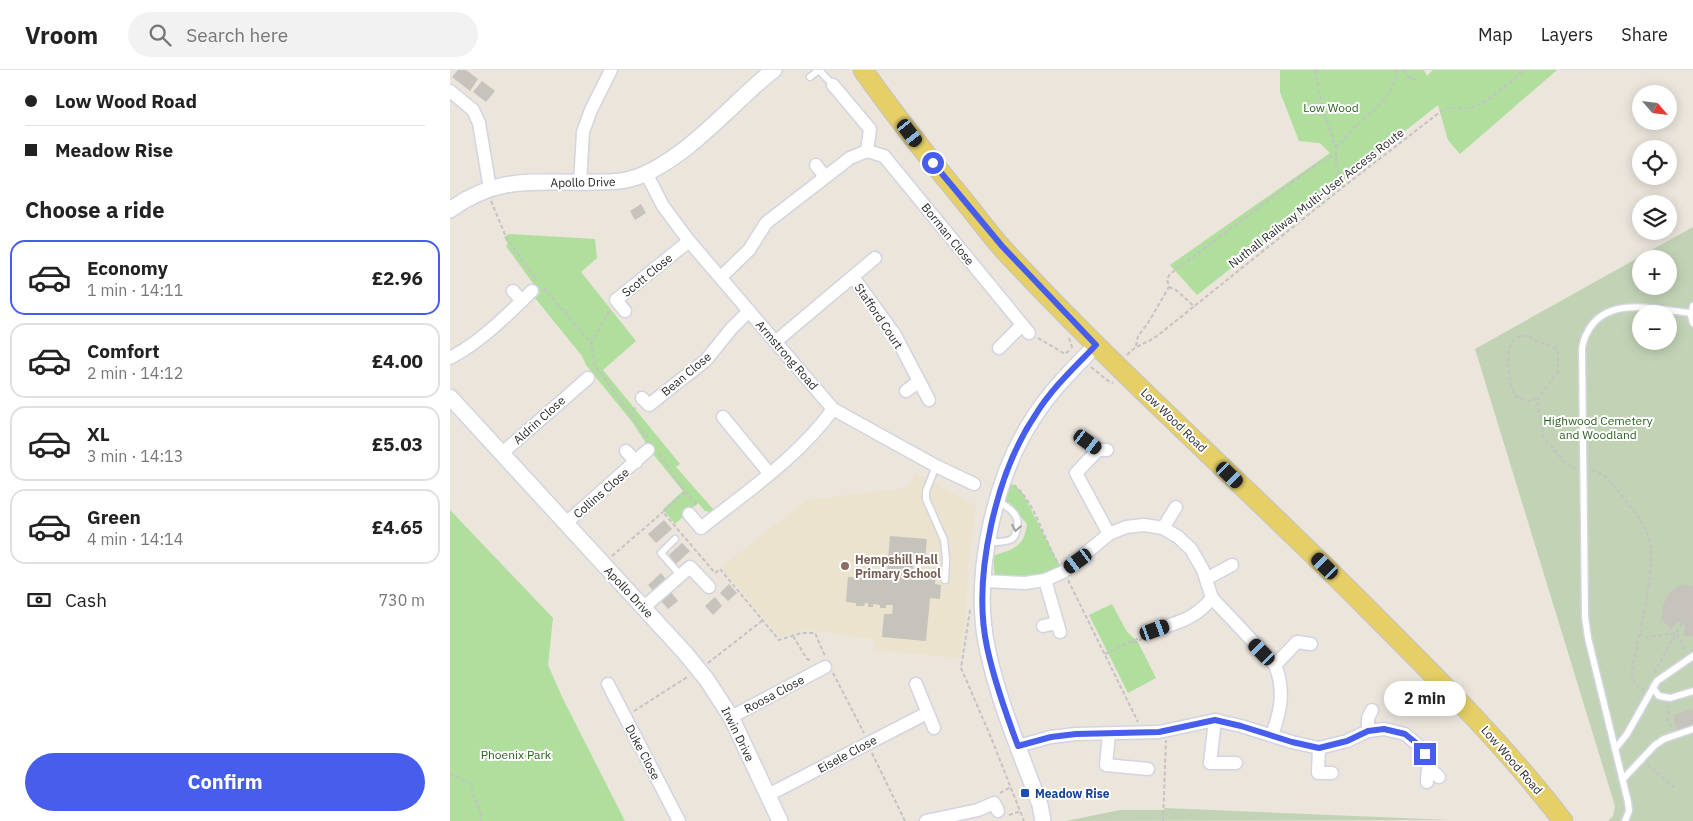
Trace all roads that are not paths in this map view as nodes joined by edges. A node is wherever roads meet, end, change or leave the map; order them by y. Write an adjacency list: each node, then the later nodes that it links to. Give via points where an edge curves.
1 (611, 70): 11 (street, via 583,132)
2 (774, 70): 9 (street, Apollo Drive, via 664,164)
3 (863, 70): 26 (main road, Low Wood Road, via 933,163 1002,246)
4 (810, 77): 5 (lane, via 819,70)
5 (833, 86): 7 (street, via 870,129)
6 (450, 91): 12 (street, via 473,110 479,123)
7 (867, 151): 10 (street, via 850,158); 27 (street, Borman Close, via 884,156 1026,329)
8 (816, 165): 10 (street)
9 (646, 173): 11 (street, Apollo Drive, via 622,181); 14 (street, Armstrong Road, via 663,206)
10 (824, 177): 16 (street, via 766,223 748,250)
11 (580, 183): 12 (street, Apollo Drive, via 523,182)
12 (490, 189): 13 (street, Apollo Drive, via 466,198)
13 (450, 210)
14 (689, 241): 16 (street, Armstrong Road); 22 (street, Scott Close, via 616,300)
15 (875, 258): 17 (street, Stafford Court)
16 (721, 277): 23 (street, Armstrong Road)
17 (853, 277): 25 (street, Stafford Court); 30 (street, Stafford Court, via 895,334)
18 (513, 291): 20 (street)
19 (532, 291): 20 (street)
20 (522, 301): 28 (street, via 487,334)
21 (1692, 310): 24 (lane); 84 (lane, via 1616,308 1602,316 1587,332 1582,348 1585,617)
22 (625, 311)
23 (748, 312): 25 (street, Armstrong Road); 33 (street, Bean Close, via 706,360 649,405)
24 (1693, 322)
25 (775, 342): 35 (street, Armstrong Road)
26 (1096, 345): 45 (street, via 1036,414 1019,443); 96 (main road, Low Wood Road, via 1430,671 1490,734)
27 (999, 348)
28 (450, 358)
29 (588, 378): 40 (street, Aldrin Close, via 573,382)
30 (918, 382): 31 (street); 34 (street, Stafford Court)
31 (906, 391)
32 (450, 397): 40 (street, Apollo Drive)
33 (642, 398)
34 (929, 400)
35 (833, 409): 42 (street, Armstrong Road); 43 (street, via 820,427)
36 (722, 417): 43 (street)
37 (1098, 447): 50 (street, via 1076,473)
38 (648, 450): 41 (street, Collins Close)
39 (626, 451): 41 (street, Collins Close)
40 (501, 454): 48 (street, Apollo Drive)
41 (636, 462): 48 (street, Collins Close)
42 (936, 466): 44 (street, Armstrong Road); 56 (lane, via 926,499 944,540)
43 (769, 473): 47 (street, via 701,528)
44 (974, 484)
45 (997, 501): 52 (street); 52 (lane, one-way to 52, via 1017,517 1018,523 1010,540)
46 (1176, 507): 49 (street)
47 (689, 514)
48 (566, 524): 61 (street, Apollo Drive)
49 (1162, 528): 50 (street, via 1126,527); 55 (street, via 1191,549)
50 (1109, 534): 57 (street, via 1063,572)
51 (675, 540): 54 (lane, via 661,553)
52 (987, 542): 58 (street)
53 (1232, 565): 55 (street)
54 (681, 576): 59 (street, via 690,567); 61 (street)
55 (1206, 579): 60 (street)
56 (945, 580)
57 (1045, 580): 58 (street, via 1025,584); 62 (street, via 1059,628)
58 (984, 581): 82 (street, via 982,610 987,647)
59 (709, 587)
60 (1212, 598): 63 (street, via 1198,613); 67 (street)
61 (644, 608): 65 (street, Apollo Drive)
62 (1043, 626)
63 (1155, 630)
64 (1311, 644): 67 (street, via 1297,642)
65 (686, 654): 75 (street, Irwin Drive, bridge)
66 (1692, 657): 71 (lane, via 1657,681)
67 (1275, 665): 81 (street, via 1282,695 1280,714)
68 (819, 667): 75 (street, Roosa Close)
69 (608, 684): 92 (street, Duke Close)
70 (916, 684): 74 (street)
71 (1651, 690): 72 (lane, via 1670,698); 84 (lane)
72 (1693, 691)
73 (1372, 710): 79 (street)
74 (927, 713): 77 (street); 90 (street, Eisele Close)
75 (731, 717): 90 (street, Irwin Drive)
76 (1215, 720): 80 (street, via 1167,731); 81 (street); 85 (street, via 1210,764)
77 (934, 728)
78 (1693, 729): 88 (lane, via 1655,745)
79 (1368, 731): 83 (street, via 1347,741); 89 (street, via 1384,729 1405,734 1425,754)
80 (1109, 734): 82 (street, via 1051,737); 86 (street, via 1106,765)
81 (1272, 735): 83 (street)
82 (1018, 746): 95 (street)
83 (1319, 748): 87 (street, via 1318,772)
84 (1615, 749): 88 (lane)
85 (1236, 763)
86 (1148, 769)
87 (1332, 773)
88 (1623, 779): 97 (lane, via 1628,802)
89 (1433, 780)
90 (768, 796): 93 (street, Irwin Drive)
91 (998, 811): 94 (street, via 994,803 978,810)
92 (679, 821)
93 (780, 821)
94 (926, 821)
95 (1044, 821)
96 (1563, 821)
97 (1625, 821)

